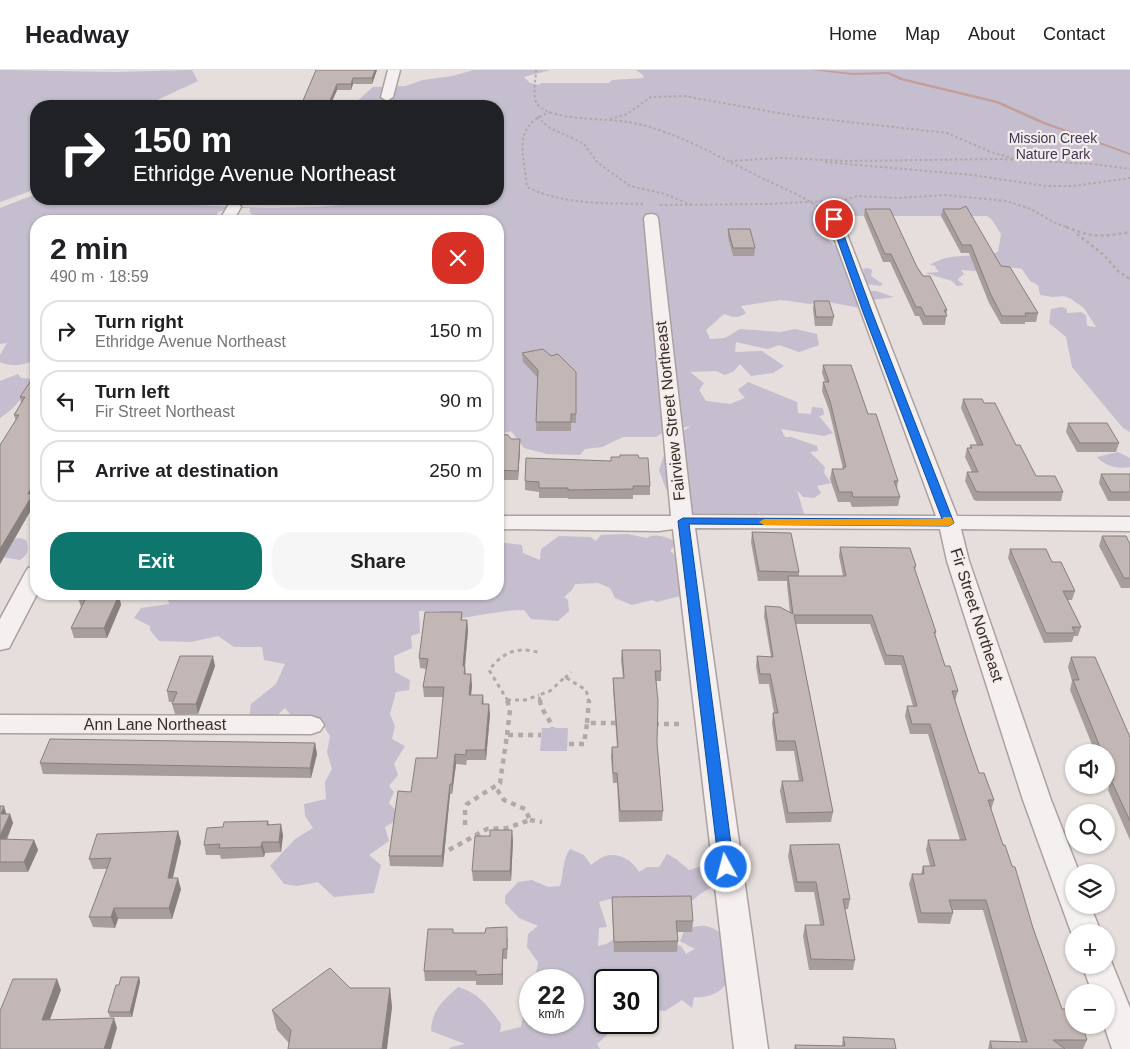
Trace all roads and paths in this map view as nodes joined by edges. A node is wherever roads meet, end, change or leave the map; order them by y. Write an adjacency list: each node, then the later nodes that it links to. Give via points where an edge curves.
1 (394, 70): 3 (street)
2 (536, 70): 4 (path, via 537,105)
3 (387, 97)
4 (551, 112): 5 (path); 6 (path, via 571,117)
5 (537, 117): 14 (path, via 550,128 583,143 598,163 630,186 665,194); 15 (path, via 528,124 523,135 527,187 540,195)
6 (610, 119): 8 (path, via 627,114 651,97 671,95 795,116 948,133); 9 (path, via 642,126)
7 (811, 160): 8 (path); 9 (path, via 767,158); 11 (path, via 972,175 1046,186 1073,186)
8 (1018, 160): 10 (path)
9 (730, 161): 12 (path)
10 (1130, 169)
11 (1130, 178)
12 (811, 201): 14 (path); 17 (path); 18 (path, via 858,196 945,195 1006,201 1030,209)
13 (234, 206): 16 (street)
14 (694, 206): 15 (path)
15 (651, 209): 21 (street, Fairview Street Northeast)
16 (229, 215)
17 (834, 219): 23 (street, Fir Street Northeast)
18 (1075, 232): 19 (path, via 1101,237); 20 (path)
19 (1130, 232)
20 (1130, 279)
21 (683, 521): 22 (street, via 659,524); 23 (street); 49 (street, Fairview Street Northeast)
22 (504, 523)
23 (949, 523): 24 (street); 47 (street, Fir Street Northeast, via 958,561)
24 (1130, 524)
25 (30, 584): 26 (street)
26 (0, 642)
27 (542, 653): 31 (path, via 529,648 506,651 488,670)
28 (571, 672): 29 (path)
29 (566, 678): 30 (path); 32 (path, via 587,689)
30 (539, 695): 31 (path, via 525,700); 38 (path, via 540,710 550,718)
31 (507, 700): 39 (path, via 510,709)
32 (586, 723): 33 (path); 41 (path, via 584,744)
33 (625, 723)
34 (0, 724): 37 (street, Ann Lane Northeast)
35 (644, 724): 36 (path)
36 (683, 724)
37 (310, 725)
38 (552, 728)
39 (507, 735): 40 (path); 42 (path, via 500,783)
40 (541, 735)
41 (569, 744)
42 (496, 788): 43 (path, via 510,805 526,809); 45 (path, via 468,803)
43 (530, 820): 44 (path); 46 (path, via 507,828 487,829)
44 (542, 822)
45 (465, 825)
46 (449, 850)
47 (1065, 876)
48 (1101, 974): 50 (street)
49 (751, 1049)
50 (1129, 1049)

